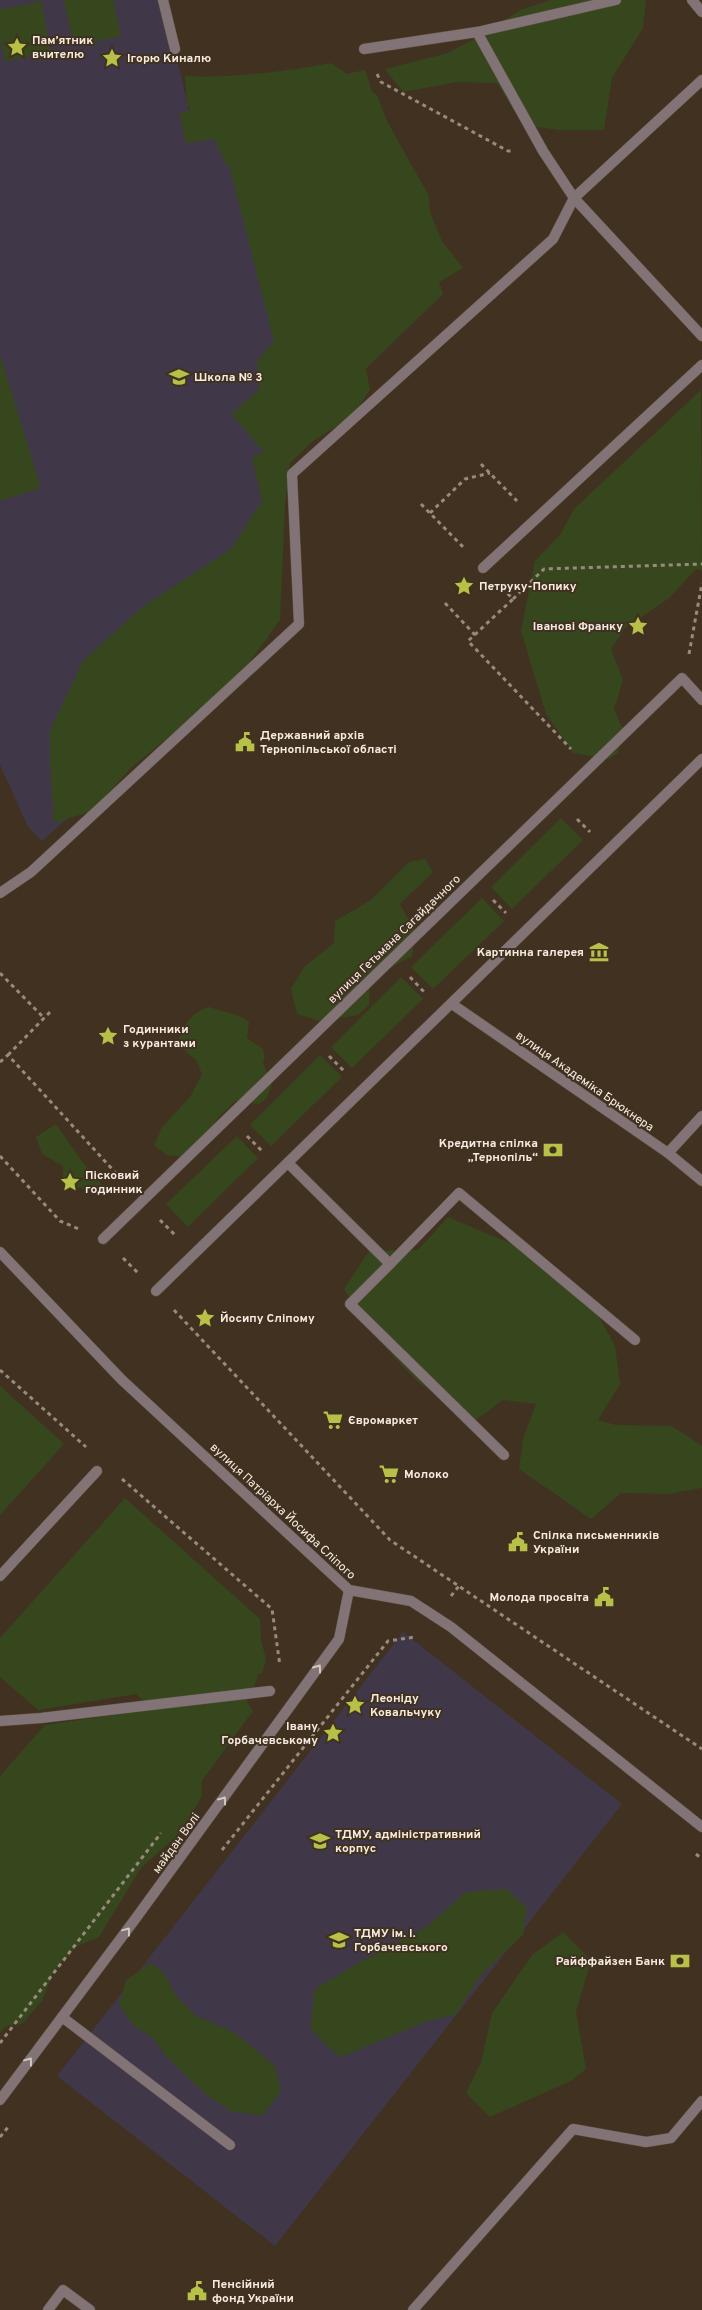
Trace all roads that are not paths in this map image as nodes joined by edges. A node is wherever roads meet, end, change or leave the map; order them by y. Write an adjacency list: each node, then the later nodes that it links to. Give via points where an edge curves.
1 (163, 0): 6 (street)
2 (616, 0): 5 (street)
3 (692, 0): 4 (street)
4 (702, 12)
5 (477, 32): 7 (street); 9 (street, via 543,151)
6 (175, 49)
7 (364, 49)
8 (702, 80): 9 (street)
9 (574, 198): 10 (street); 15 (street, via 553,239 292,474 299,624 31,872)
10 (702, 336)
11 (702, 365): 12 (street)
12 (483, 568)
13 (702, 700): 21 (street, вулиця Гетьмана Сагайдачного, via 682,678)
14 (702, 759): 16 (street)
15 (0, 893)
16 (452, 1004): 18 (street, вулиця Академіка Брюкнера); 19 (street)
17 (702, 1116): 18 (street)
18 (668, 1152): 20 (street, вулиця Академіка Брюкнера)
19 (284, 1166): 23 (street); 24 (street)
20 (702, 1181)
21 (103, 1239)
22 (0, 1252): 29 (street, вулиця Патріарха Йосифа Сліпого, via 122,1380)
23 (390, 1264): 25 (street, via 459,1193); 26 (street, via 350,1304)
24 (156, 1291)
25 (635, 1340)
26 (504, 1456)
27 (97, 1471): 28 (street)
28 (0, 1576)
29 (350, 1590): 32 (street, вулиця Патріарха Йосифа Сліпого, via 411,1601 451,1627); 33 (street, майдан Волі, one-way to 29, via 340,1639)
30 (270, 1691): 31 (street)
31 (0, 1721)
32 (702, 1827)
33 (62, 2017): 34 (street, майдан Волі, one-way to 33); 36 (street)
34 (0, 2100)
35 (702, 2101): 39 (street, via 671,2138 646,2142 573,2129)
36 (230, 2145)
37 (48, 2310): 38 (street, via 63,2290)
38 (90, 2310)
39 (413, 2310)

